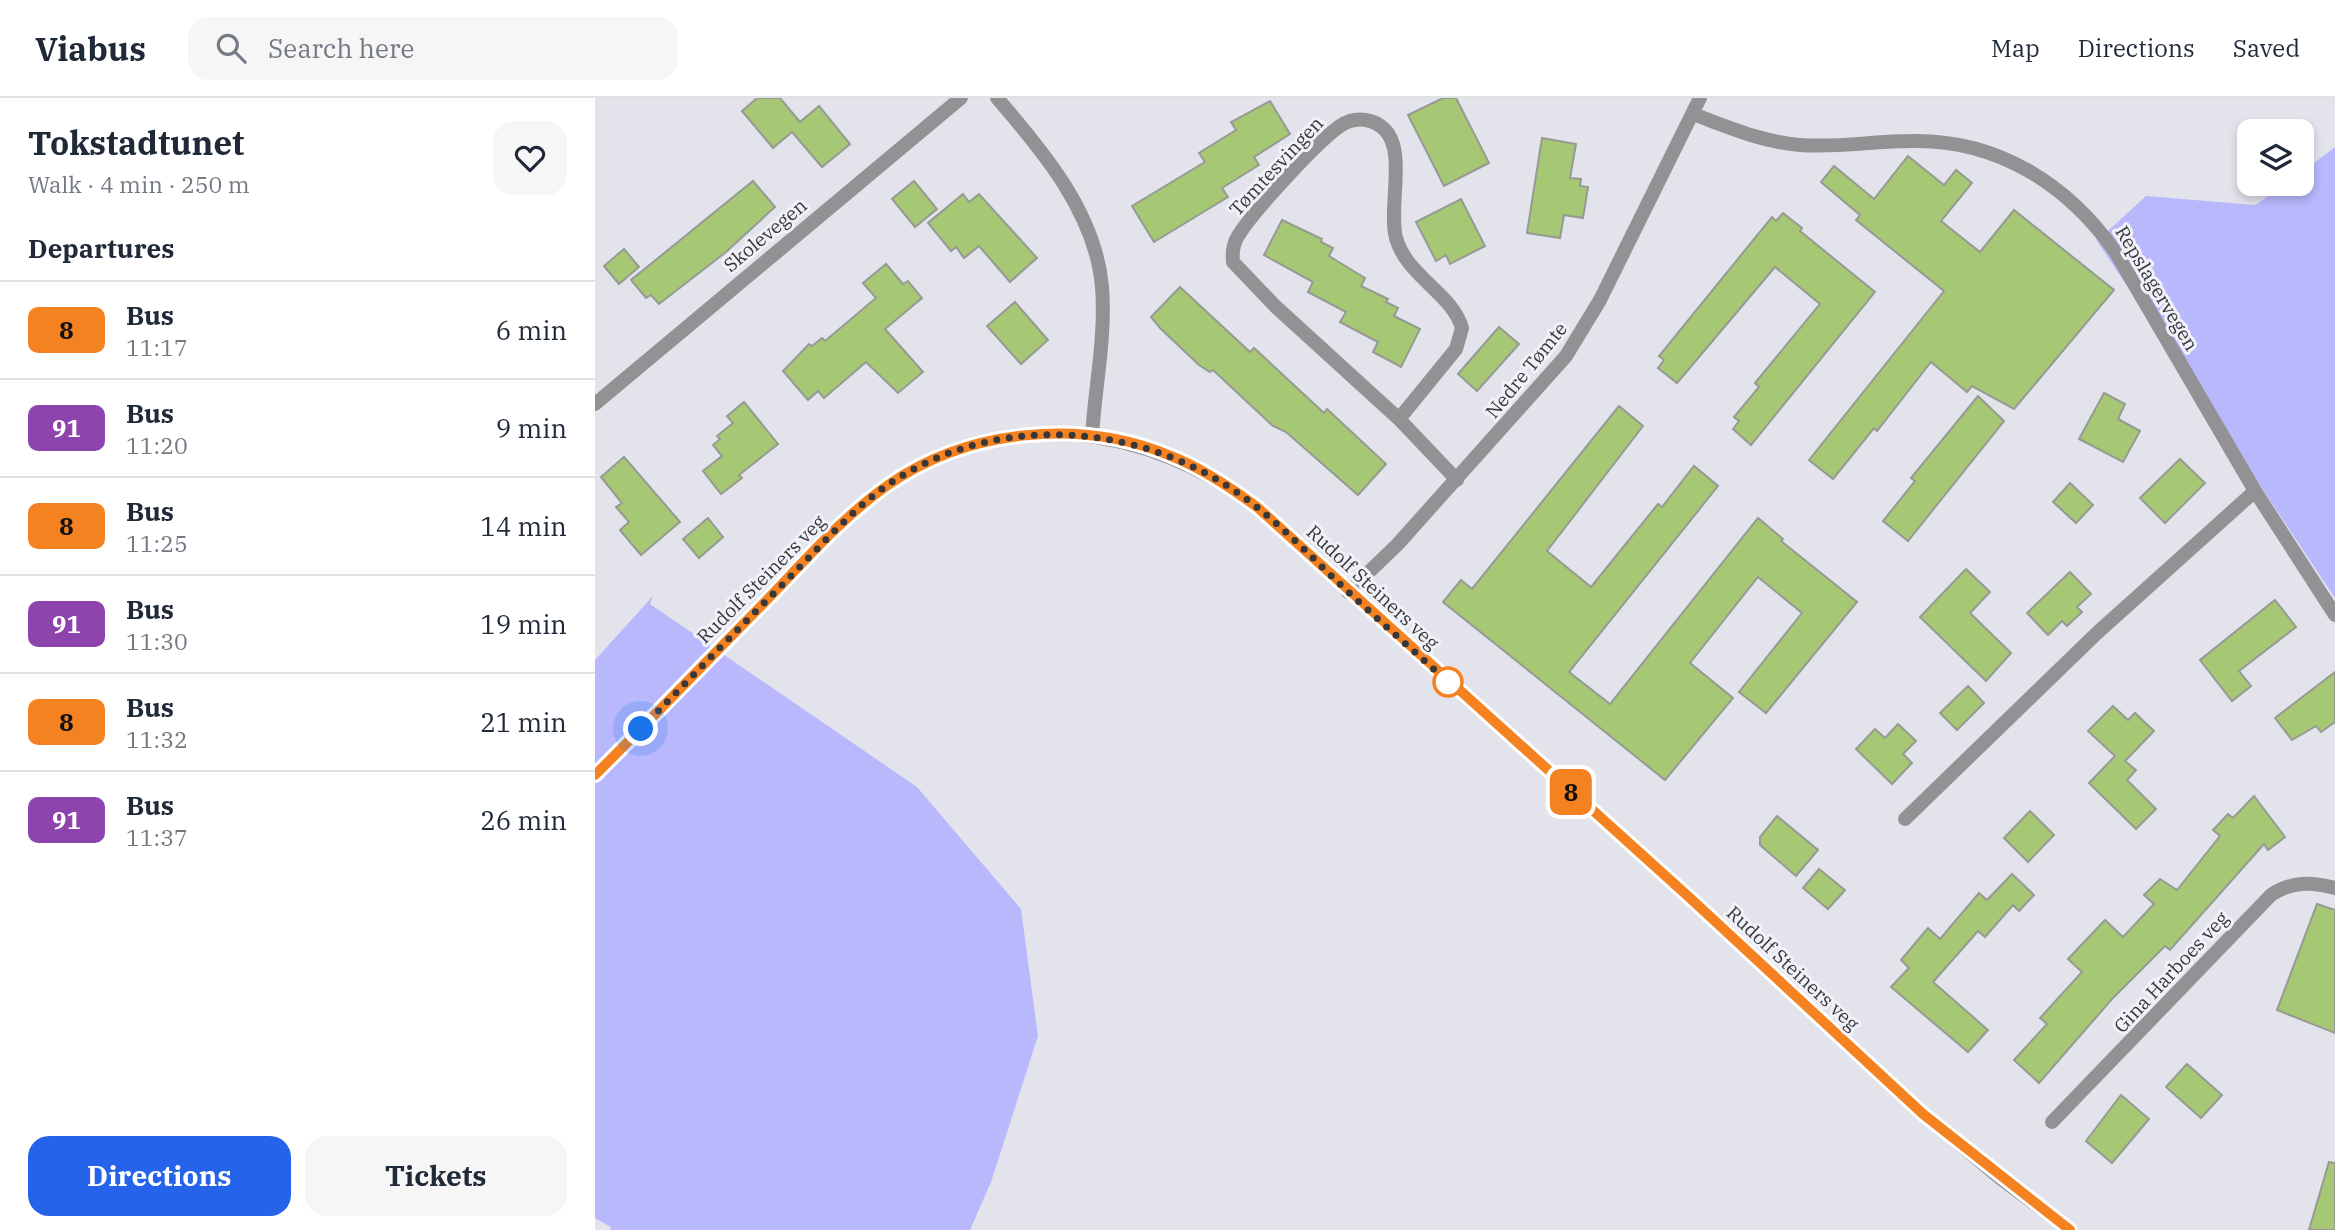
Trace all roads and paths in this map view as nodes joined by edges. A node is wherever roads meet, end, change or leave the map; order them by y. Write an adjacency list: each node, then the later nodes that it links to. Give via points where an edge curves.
1 (961, 98): 5 (street, Skolevegen)
2 (997, 98): 7 (street, via 1068,190 1096,254 1103,314)
3 (1700, 98): 4 (street, Nedre Tømte)
4 (1693, 114): 8 (street, Nedre Tømte, via 1583,332 1545,383); 9 (street, Repslagervegen, via 1773,142 1802,146 1940,141 1975,148 2037,173 2094,221 2116,253)
5 (595, 404)
6 (1399, 419): 6 (street, Tømtesvingen, via 1456,349 1462,328 1451,309 1412,268 1397,242 1392,214 1396,163 1392,139 1377,124 1354,120 1331,133 1271,194 1239,234 1233,262); 8 (street, Tømtesvingen)
7 (1092, 436): 10 (street, Rudolf Steiners veg, via 1169,455 1214,477 1257,507); 12 (street, Rudolf Steiners veg, via 1034,435 988,441 935,458 891,483 836,530)
8 (1457, 480): 10 (street, Nedre Tømte)
9 (2255, 491): 11 (street, Repslagervegen); 13 (street, via 2097,633)
10 (1348, 592): 16 (street, Rudolf Steiners veg, via 1918,1109)
11 (2335, 615)
12 (595, 775)
13 (1905, 819)
14 (2335, 888): 15 (street, Gina Harboes veg, via 2304,883 2284,886 2271,895)
15 (2052, 1122)
16 (2070, 1230)

